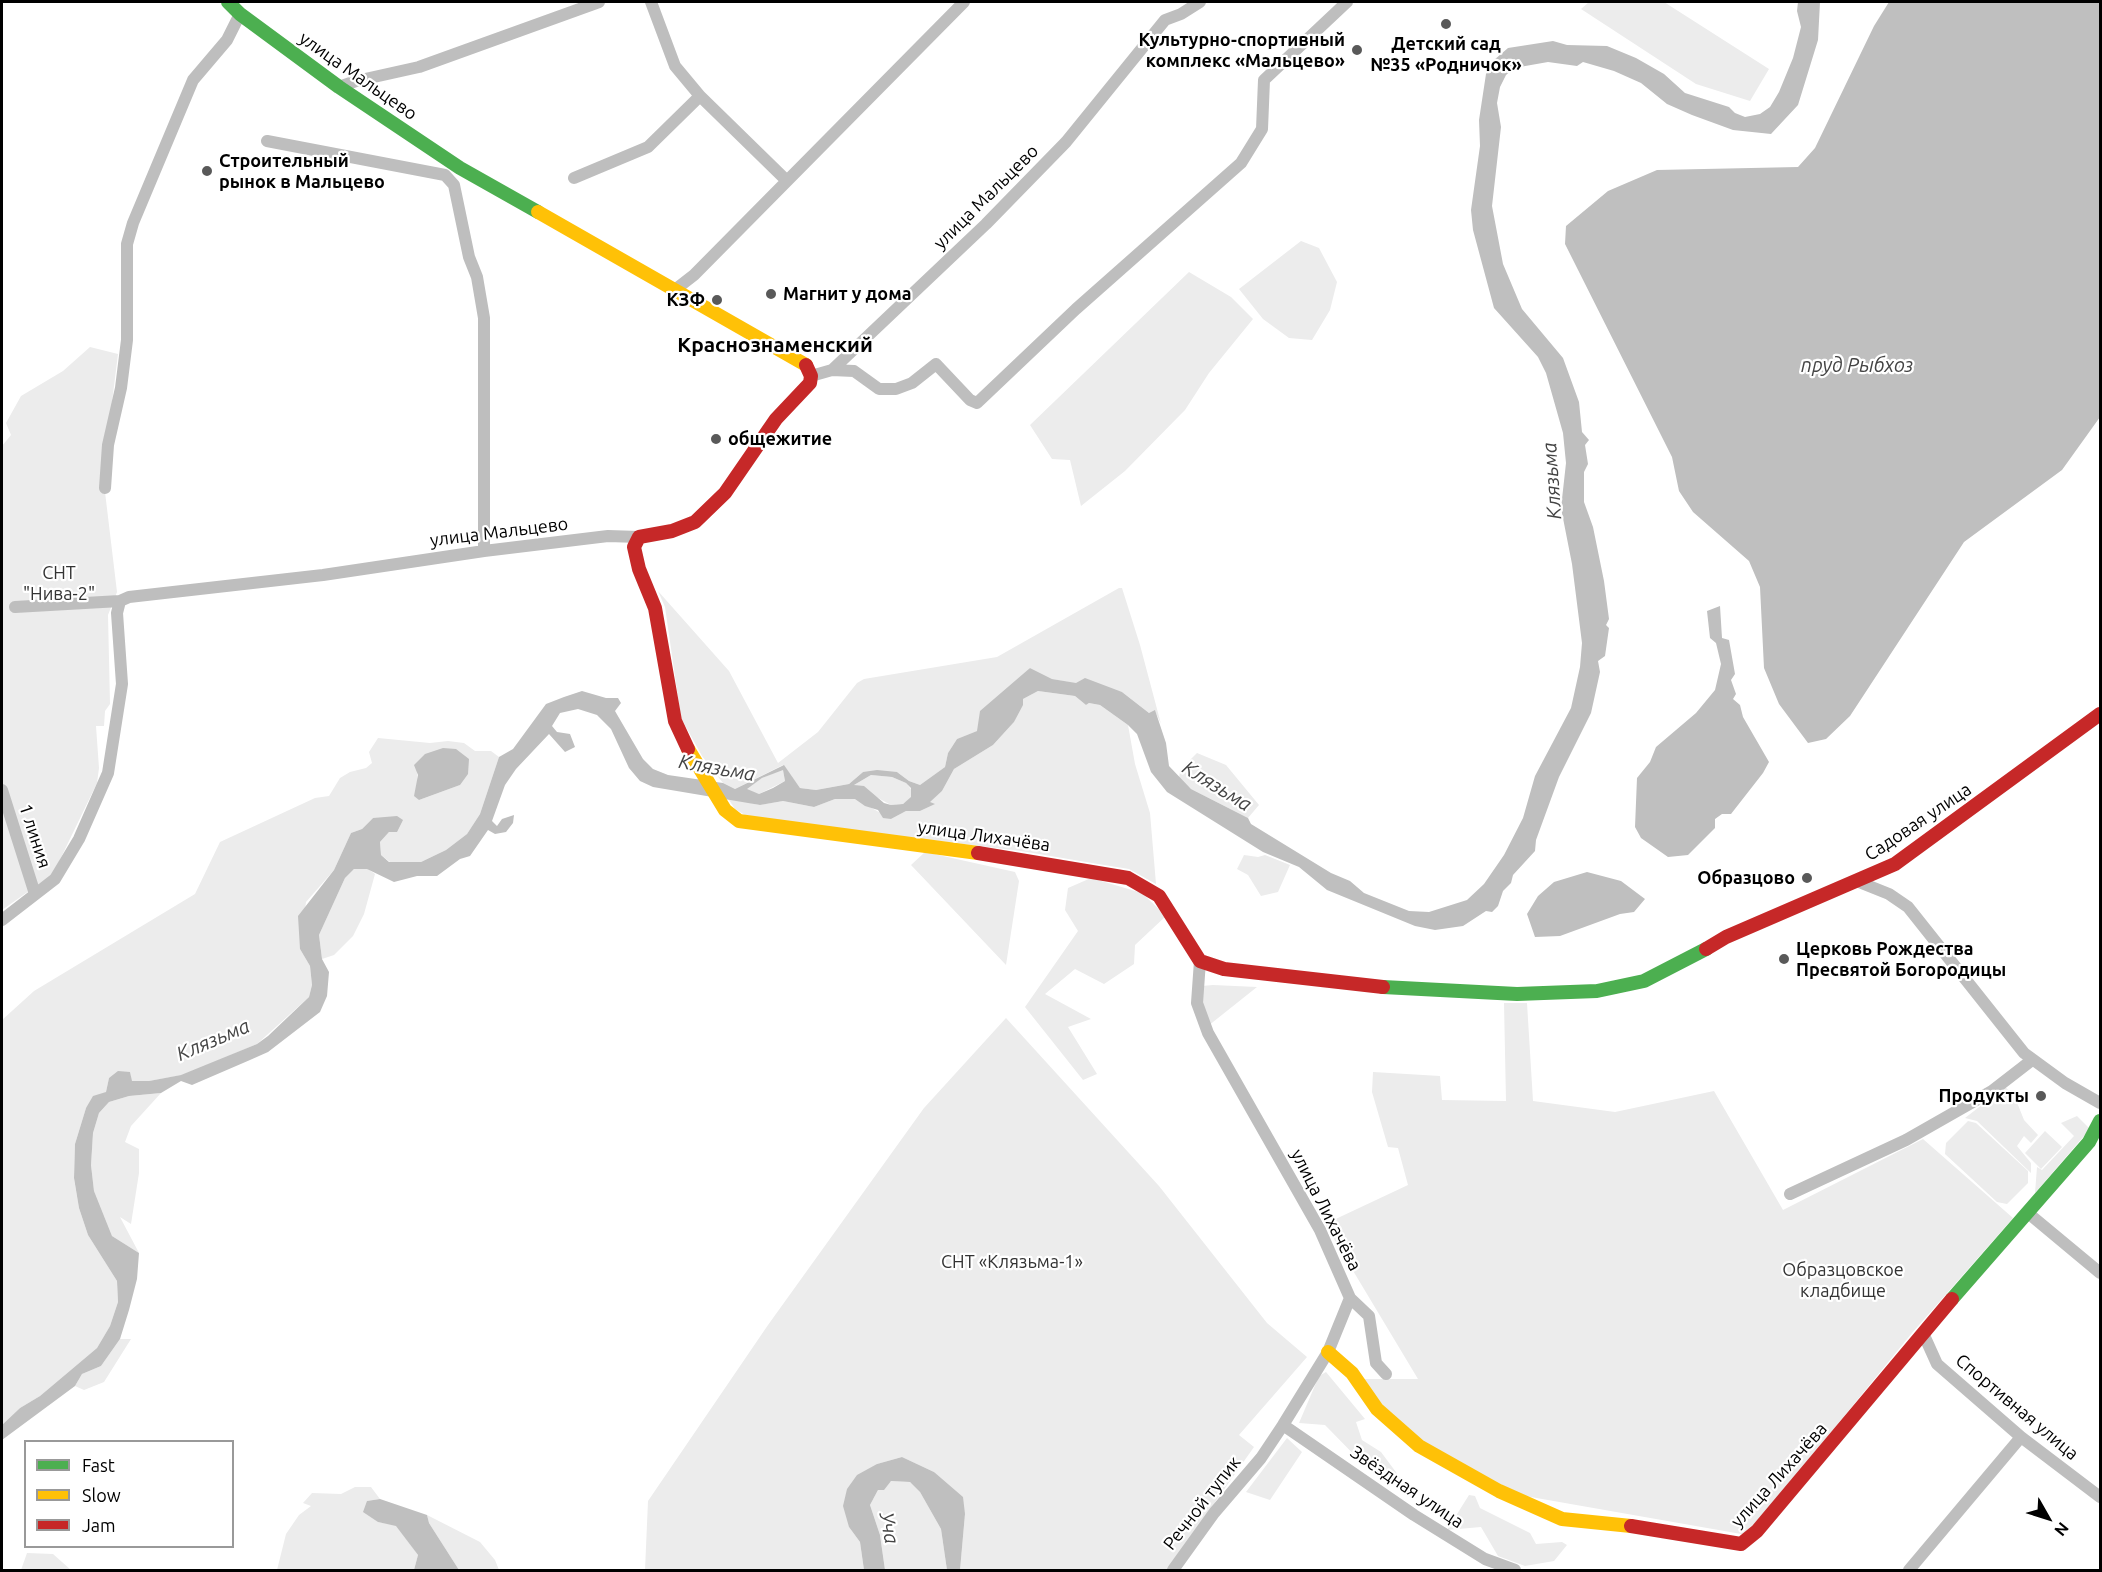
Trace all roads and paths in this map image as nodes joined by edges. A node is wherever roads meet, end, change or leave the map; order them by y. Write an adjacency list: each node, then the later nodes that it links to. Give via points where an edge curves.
1 (228, 2): 7 (street, улица Мальцево)
2 (598, 2): 8 (street, via 418,67)
3 (651, 2): 9 (street, via 675,66)
4 (964, 2): 13 (street)
5 (1200, 2): 15 (street, улица Мальцево, via 1165,20 1066,142)
6 (1347, 2): 15 (street, via 1264,80 1262,129 1241,163 977,403 936,364 912,383 896,389 879,389 854,371)
7 (240, 14): 8 (street, улица Мальцево); 17 (street, via 227,40 193,80 133,223 128,244 128,340 108,444)
8 (339, 87): 11 (street, улица Мальцево)
9 (700, 96): 12 (street, via 648,147); 13 (street)
10 (267, 141): 11 (street, via 445,175)
11 (455, 173): 14 (street, улица Мальцево); 19 (street, via 484,318)
12 (574, 178)
13 (786, 180): 14 (street)
14 (676, 290): 16 (street, улица Мальцево, via 796,356)
15 (832, 370): 16 (street, улица Мальцево)
16 (811, 376): 18 (street, улица Мальцево, via 806,390 776,419 725,493 695,522)
17 (105, 488)
18 (639, 537): 19 (street, улица Мальцево, via 608,536); 27 (street, улица Лихачёва, via 634,547 656,608 675,721 694,763 735,819 1128,878 1159,896)
19 (484, 551): 20 (street, улица Мальцево)
20 (120, 601): 21 (street, улица Мальцево); 25 (street, via 117,613 122,684 108,773 79,839 55,879)
21 (15, 607)
22 (2100, 714): 24 (street, Садовая улица, via 1895,864)
23 (2, 790): 25 (street, 1 линия)
24 (1859, 882): 27 (street, Садовая улица, via 1726,937 1644,981 1597,991 1406,990 1224,969); 28 (street, via 1908,907)
25 (35, 894): 26 (street)
26 (2, 920)
27 (1200, 961): 35 (street, улица Лихачёва, via 1197,1003 1208,1033 1320,1230)
28 (2032, 1060): 29 (street); 32 (street, via 1992,1091 1906,1140)
29 (2095, 1100): 30 (street)
30 (2100, 1111)
31 (2100, 1121): 33 (street, улица Лихачёва, via 2089,1142)
32 (1790, 1194)
33 (2028, 1213): 34 (street); 36 (street, улица Лихачёва)
34 (2100, 1273)
35 (1350, 1298): 37 (street, Речной тупик); 38 (street, улица Лихачёва, via 1369,1316 1376,1363)
36 (1923, 1333): 37 (street, улица Лихачёва, via 1757,1532 1741,1544 1600,1521 1562,1519 1498,1491 1419,1446 1377,1409 1352,1373); 40 (street, Спортивная улица, via 1937,1364)
37 (1328, 1352): 39 (street, Речной тупик)
38 (1386, 1374)
39 (1283, 1425): 42 (street, Речной тупик); 43 (street, Звёздная улица, via 1414,1515 1485,1559)
40 (2021, 1437): 41 (street, Спортивная улица); 44 (street)
41 (2100, 1497)
42 (1173, 1570)
43 (1515, 1570)
44 (1910, 1570)

